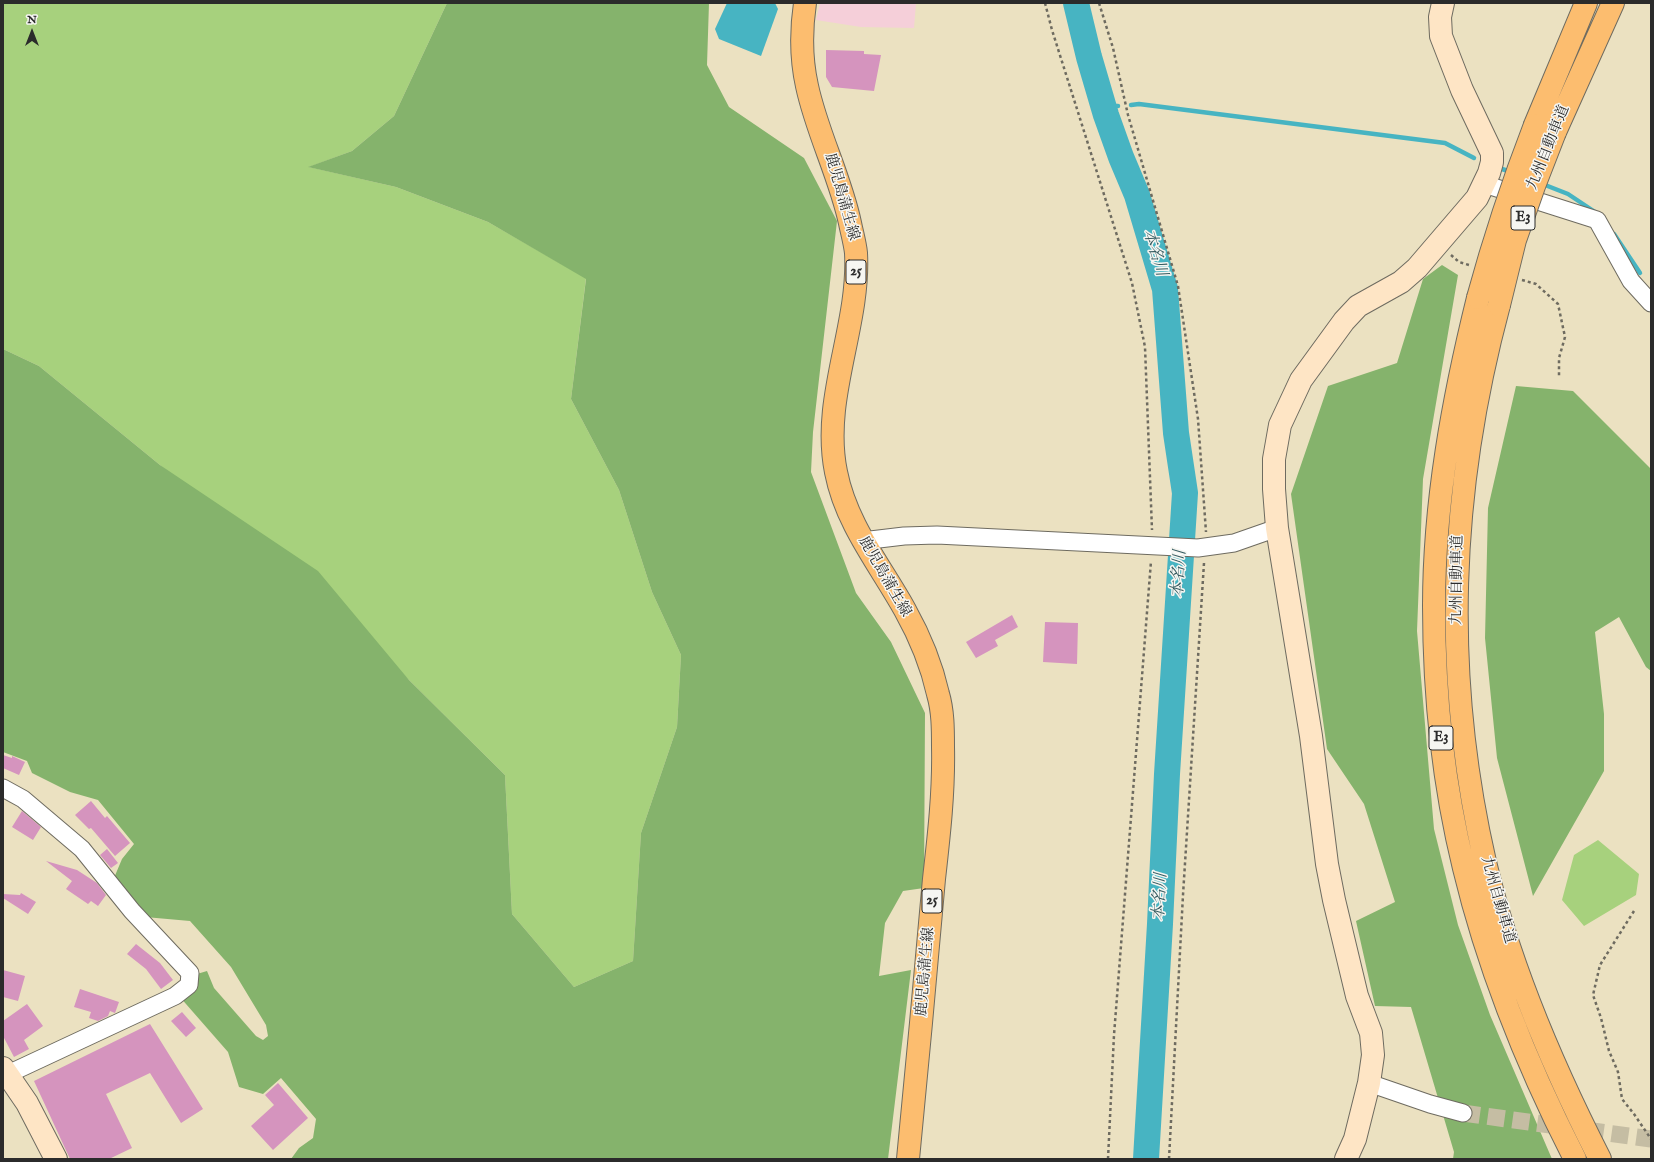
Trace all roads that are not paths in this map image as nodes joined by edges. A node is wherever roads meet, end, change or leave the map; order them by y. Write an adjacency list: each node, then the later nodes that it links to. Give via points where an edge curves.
1 (805, 3): 8 (main road, 鹿児島蒲生線 / 25, via 802,50 806,86 846,204 856,250 853,311 838,380 832,439 836,473 850,517)
2 (1443, 3): 5 (street, via 1440,17 1441,36 1462,90 1492,153 1492,162)
3 (1586, 3): 16 (main road, 九州自動車道 / E3, bridge, via 1513,180 1465,349 1443,478 1434,606 1441,739 1450,801 1480,927 1525,1051)
4 (1614, 3): 17 (main road, 九州自動車道 / E3, bridge, via 1555,132 1534,186 1516,240 1486,353 1464,480 1456,606 1458,677 1464,737 1472,797 1486,863 1519,975 1545,1042)
5 (1484, 184): 6 (street, via 1597,220 1631,281); 7 (street, via 1477,198 1417,268 1401,282 1358,306 1344,320 1301,380 1280,425 1274,459)
6 (1651, 303)
7 (1277, 528): 8 (street, via 1234,543 1202,548 937,535); 11 (street, via 1311,736 1327,864 1357,996 1371,1033 1373,1055)
8 (862, 541): 14 (main road, 鹿児島蒲生線 / 25, via 906,612 921,645 938,694 942,721 942,798)
9 (3, 788): 10 (street, via 23,799 82,849 132,911 190,973 189,985 175,996)
10 (6, 1071): 13 (street, via 27,1103)
11 (1369, 1083): 12 (street); 15 (street, via 1355,1139)
12 (1463, 1113)
13 (56, 1159)
14 (908, 1159)
15 (1346, 1159)
16 (1575, 1159)
17 (1600, 1159)

